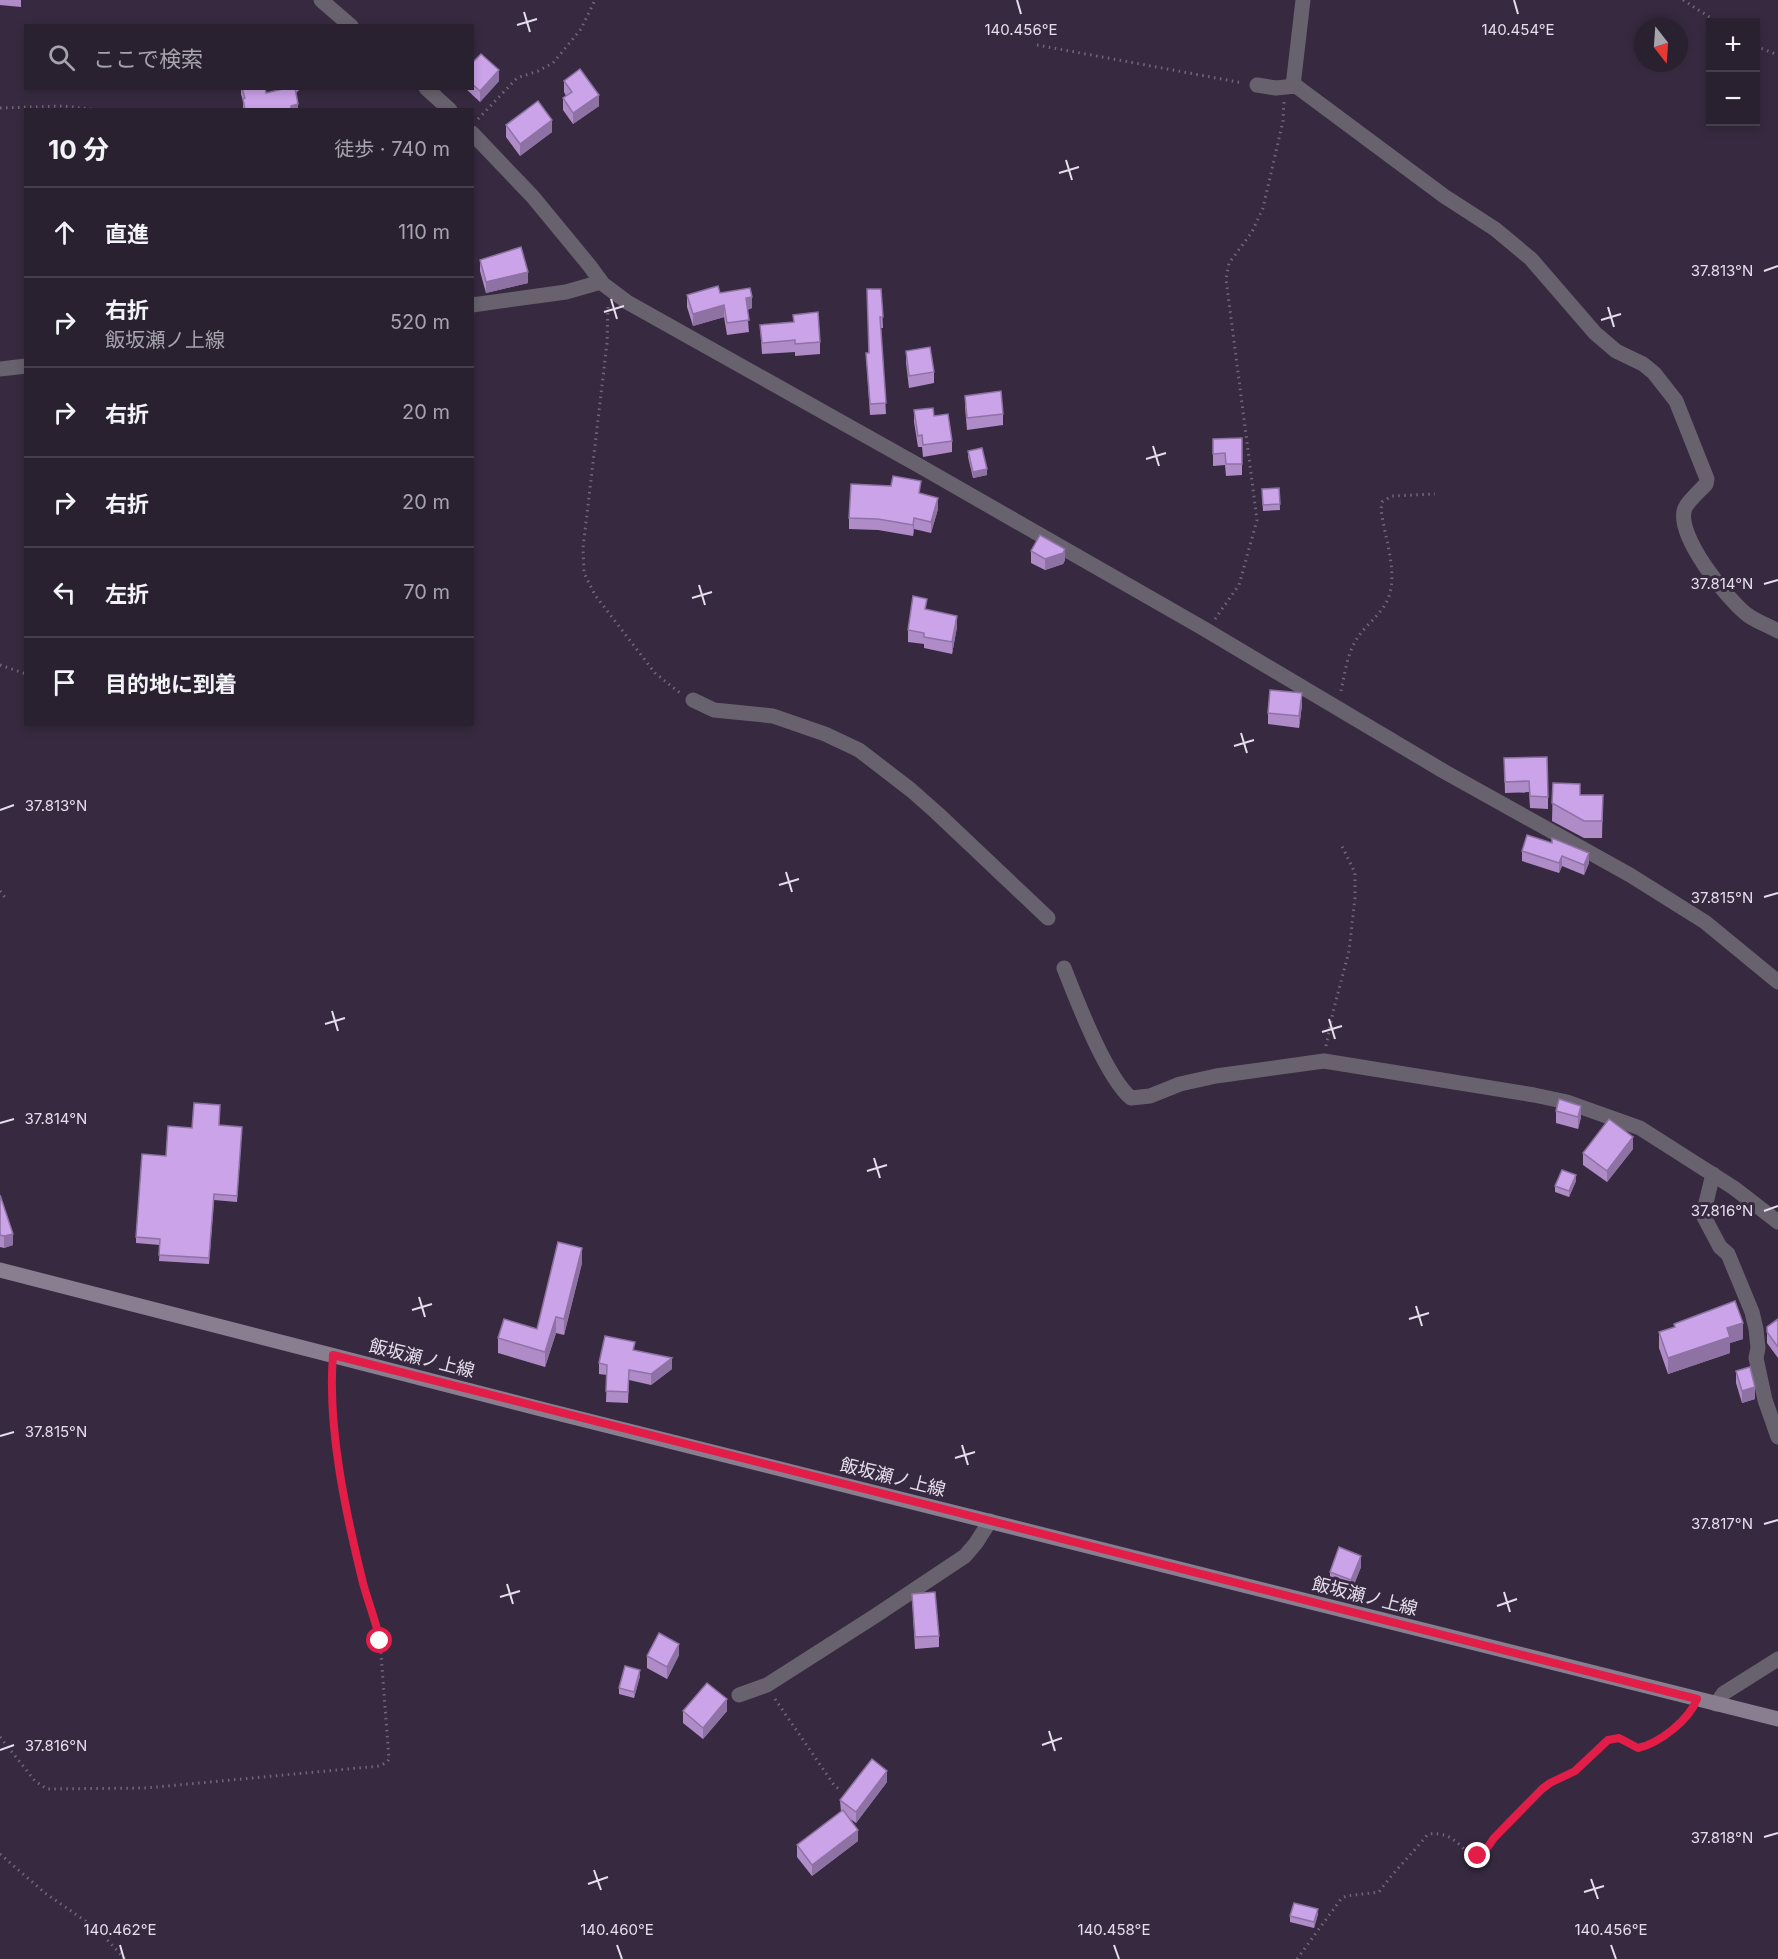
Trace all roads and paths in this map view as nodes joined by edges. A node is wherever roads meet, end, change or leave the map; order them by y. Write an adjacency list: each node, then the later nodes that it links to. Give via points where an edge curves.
1 (321, 0): 6 (street)
2 (595, 0): 16 (path, via 581,29 553,63 517,78)
3 (1303, 0): 11 (street)
4 (1683, 0): 5 (path)
5 (1711, 18)
6 (349, 24)
7 (1037, 45): 10 (path)
8 (1760, 48): 9 (path)
9 (1778, 55)
10 (1257, 85): 11 (street)
11 (1288, 87): 23 (path, via 1263,208 1229,263 1226,279 1257,520 1239,585); 24 (street, via 1496,229 1531,259 1595,333 1658,378 1676,401 1707,479 1685,509 1689,537 1728,597 1749,616)
12 (428, 90): 15 (street)
13 (0, 108): 14 (path)
14 (81, 108)
15 (448, 108)
16 (474, 124)
17 (474, 135): 18 (street)
18 (607, 287): 19 (street); 23 (street, via 627,302); 27 (path, via 607,344 583,548 584,573 595,595 655,673)
19 (474, 305)
20 (24, 366): 21 (street)
21 (0, 369)
22 (1435, 494): 28 (path, via 1392,496 1382,502 1391,589 1383,607 1353,646)
23 (1207, 631): 28 (street)
24 (1778, 631)
25 (0, 665): 26 (path)
26 (24, 674)
27 (693, 700): 32 (street, via 714,710 773,716 859,750 937,813)
28 (1334, 706): 34 (street, via 1649,886 1705,922)
29 (1341, 844): 35 (path, via 1355,873 1355,898 1348,951)
30 (0, 891): 31 (path)
31 (7, 900)
32 (1048, 918)
33 (1064, 969): 35 (street, via 1109,1068 1131,1098 1216,1076)
34 (1778, 982)
35 (1324, 1060): 36 (street, via 1567,1102 1640,1128)
36 (1713, 1174): 37 (street); 40 (street, via 1703,1215 1728,1254 1752,1312 1756,1358)
37 (1778, 1222)
38 (0, 1270): 39 (main road, 飯坂瀬ノ上線)
39 (333, 1355): 41 (main road, 飯坂瀬ノ上線); 48 (path, via 339,1464 380,1641 387,1762 380,1766 146,1788 48,1789 35,1781)
40 (1778, 1437)
41 (990, 1521): 43 (street, via 964,1556); 45 (main road, 飯坂瀬ノ上線)
42 (1778, 1659): 46 (street, via 1724,1693)
43 (765, 1685): 44 (street); 49 (path)
44 (739, 1695)
45 (1697, 1699): 46 (main road, 飯坂瀬ノ上線); 52 (path, via 1684,1720 1651,1744 1638,1748 1619,1738 1608,1740 1575,1771 1550,1783 1522,1807 1483,1854 1470,1854 1447,1835 1428,1834 1379,1892 1341,1899)
46 (1716, 1704): 47 (main road, 飯坂瀬ノ上線)
47 (1778, 1719)
48 (0, 1737)
49 (841, 1791)
50 (0, 1854): 51 (path, via 45,1893 98,1929)
51 (125, 1959)
52 (1297, 1959)

